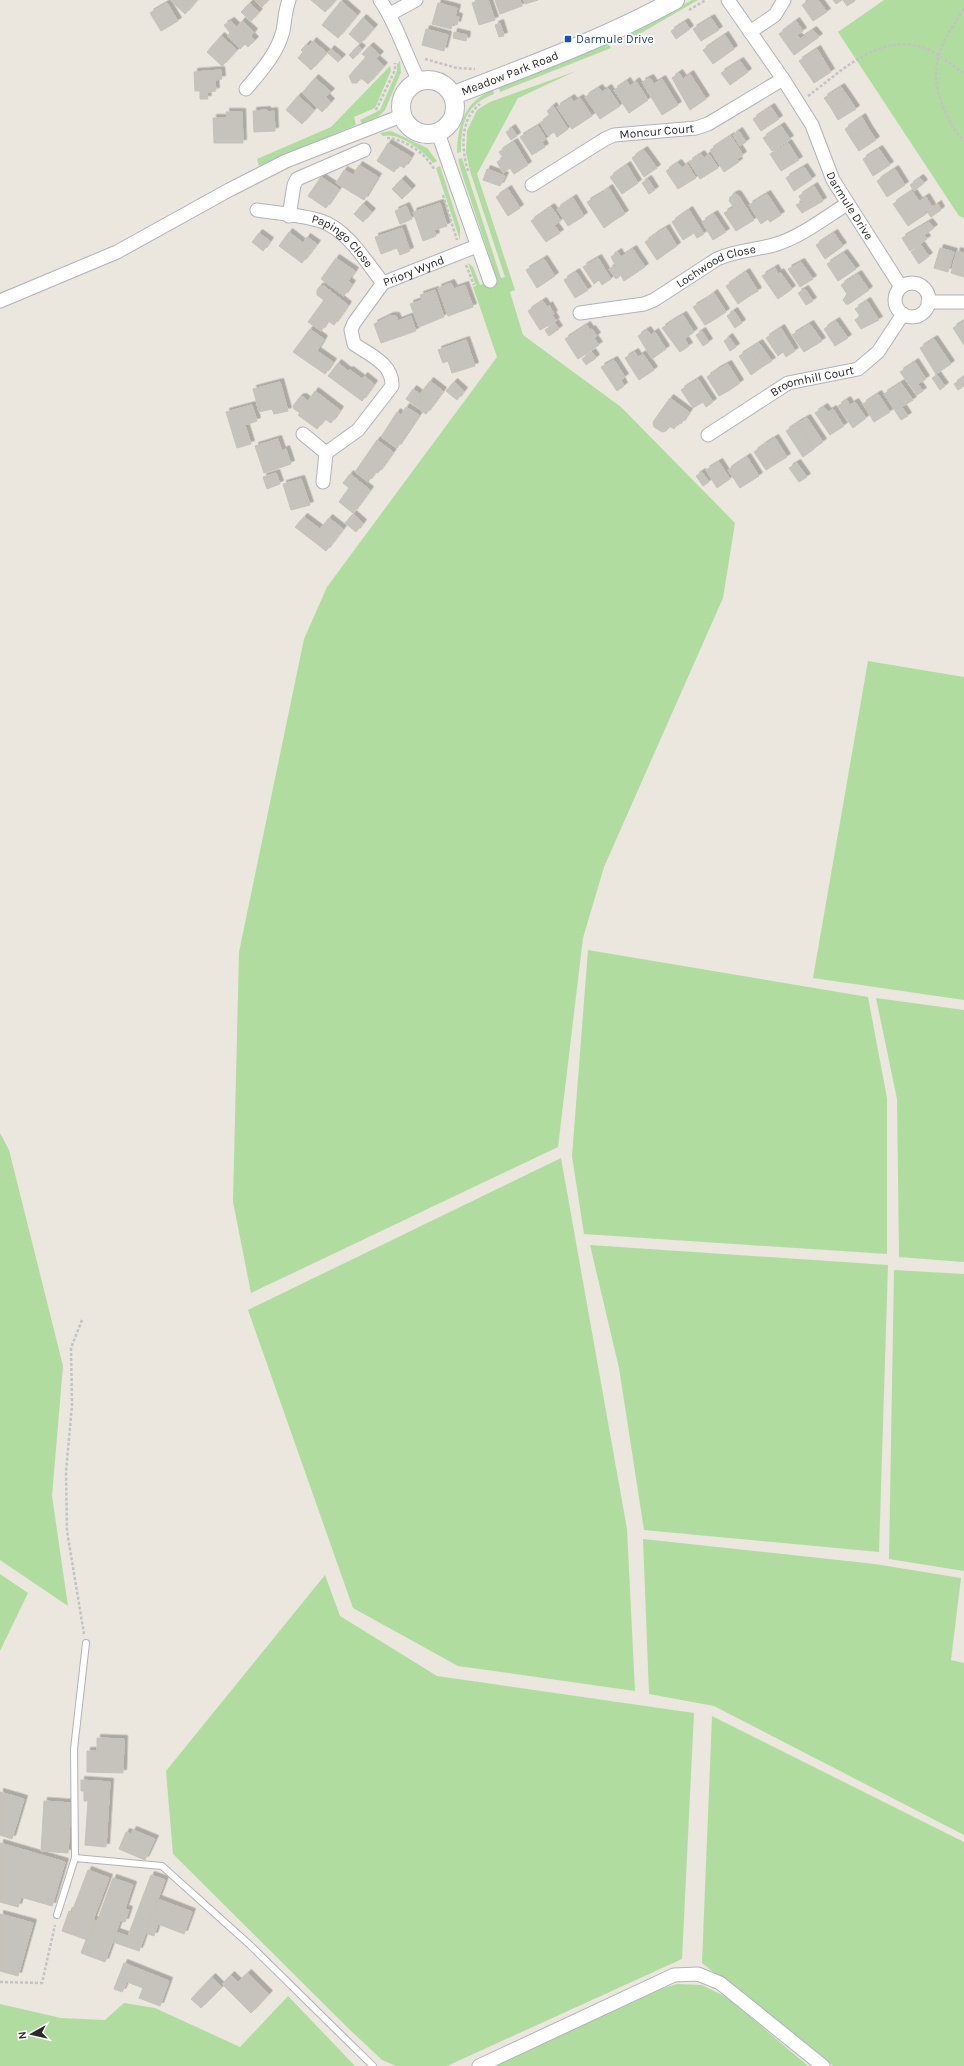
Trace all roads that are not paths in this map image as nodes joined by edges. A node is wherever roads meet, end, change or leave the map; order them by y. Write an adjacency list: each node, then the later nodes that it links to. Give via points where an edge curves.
1 (289, 0): 11 (street, via 284,12 283,31 271,60)
2 (380, 0): 7 (street)
3 (416, 0): 7 (street)
4 (728, 0): 8 (street, Darmule Drive)
5 (784, 0): 8 (street, via 775,15)
6 (679, 6): 12 (street, Meadow Park Road)
7 (390, 14): 10 (street)
8 (750, 32): 9 (street, Darmule Drive)
9 (783, 79): 16 (street, Moncur Court, via 708,124 696,128 610,137); 17 (street, Darmule Drive, via 812,125 829,172)
10 (418, 81): 12 (street, via 438,81); 13 (street, via 404,93)
11 (246, 89)
12 (454, 95): 14 (street, via 453,117 449,125)
13 (401, 116): 14 (street, via 416,132); 24 (street, via 286,161 117,252)
14 (438, 133): 20 (street)
15 (364, 150): 19 (street, via 297,179)
16 (532, 185)
17 (848, 204): 23 (street, Darmule Drive); 27 (street, Lochwood Close, via 778,244 717,259 654,300 644,304)
18 (257, 210): 19 (street, Papingo Close)
19 (289, 216): 22 (street, Papingo Close, via 321,221 337,230)
20 (477, 246): 21 (street); 22 (street, Priory Wynd)
21 (490, 280)
22 (383, 283): 31 (street, Priory Wynd, via 350,330 354,344 386,366 390,372 392,386 358,430)
23 (901, 287): 25 (street, via 912,283 922,287); 28 (street, via 895,301 898,311)
24 (0, 301)
25 (928, 302): 26 (street); 28 (street, via 927,308 919,315 913,317)
26 (964, 302)
27 (580, 313)
28 (902, 314): 30 (street, Broomhill Court, via 878,352 858,369 788,383)
29 (303, 434): 31 (street)
30 (708, 435)
31 (326, 453): 32 (street)
32 (323, 482)
33 (86, 1643): 34 (lane, via 74,1749)
34 (74, 1858): 35 (lane); 36 (lane, via 162,1866 250,1945)
35 (57, 1915)
36 (373, 2066)
37 (479, 2066): 38 (street, via 674,1975 698,1974 720,1983)
38 (823, 2066)

